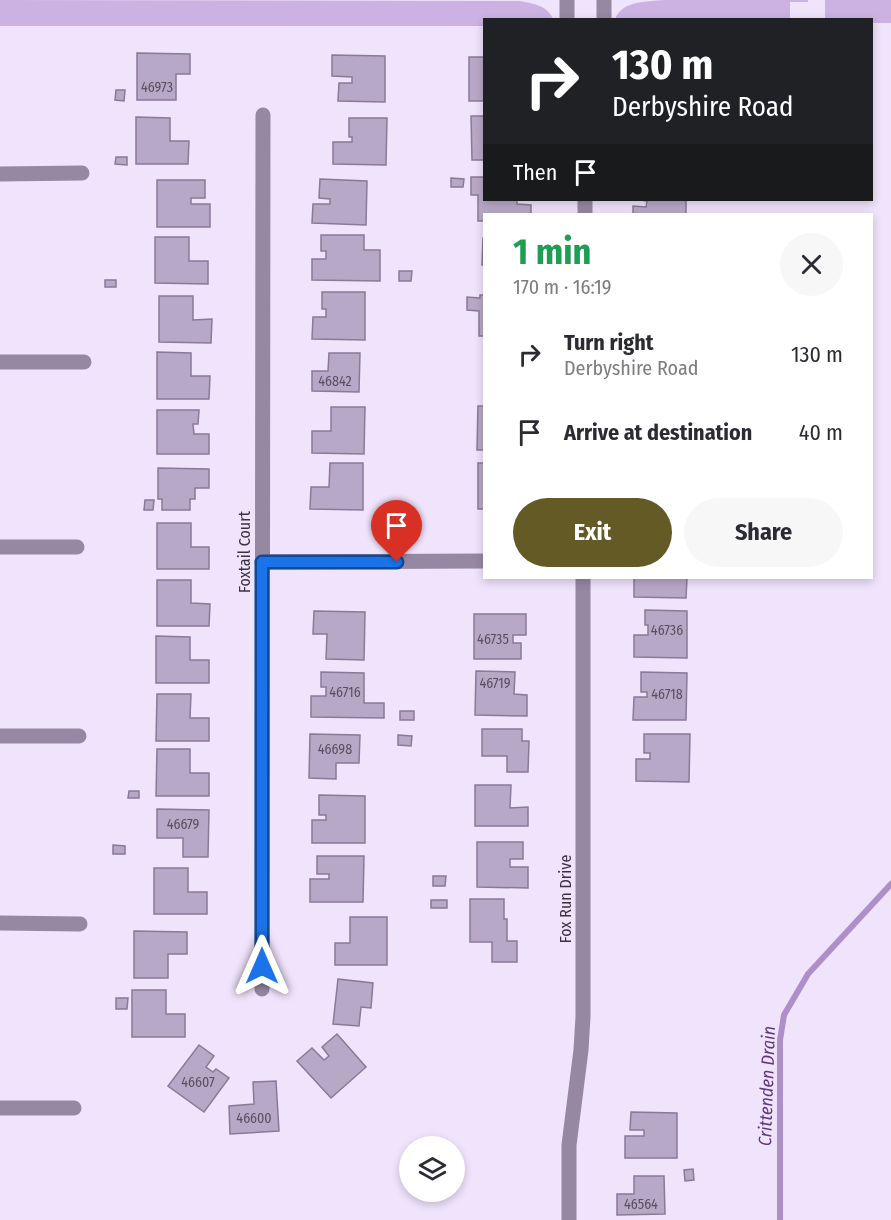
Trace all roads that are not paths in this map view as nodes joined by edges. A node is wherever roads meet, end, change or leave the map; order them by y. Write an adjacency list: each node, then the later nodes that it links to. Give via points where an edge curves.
1 (567, 0): 3 (street)
2 (604, 0): 4 (street)
3 (567, 18)
4 (604, 18)
5 (263, 115): 13 (street, Foxtail Court)
6 (82, 173): 7 (street)
7 (0, 174)
8 (0, 362): 9 (street)
9 (84, 362)
10 (0, 547): 11 (street)
11 (77, 547)
12 (483, 561): 13 (street)
13 (262, 562): 19 (street, Foxtail Court)
14 (583, 579): 22 (street, Fox Run Drive, via 583,1017 569,1145)
15 (0, 736): 16 (street)
16 (79, 736)
17 (0, 923): 18 (street)
18 (80, 924)
19 (262, 989)
20 (0, 1108): 21 (street)
21 (74, 1108)
22 (569, 1220)

